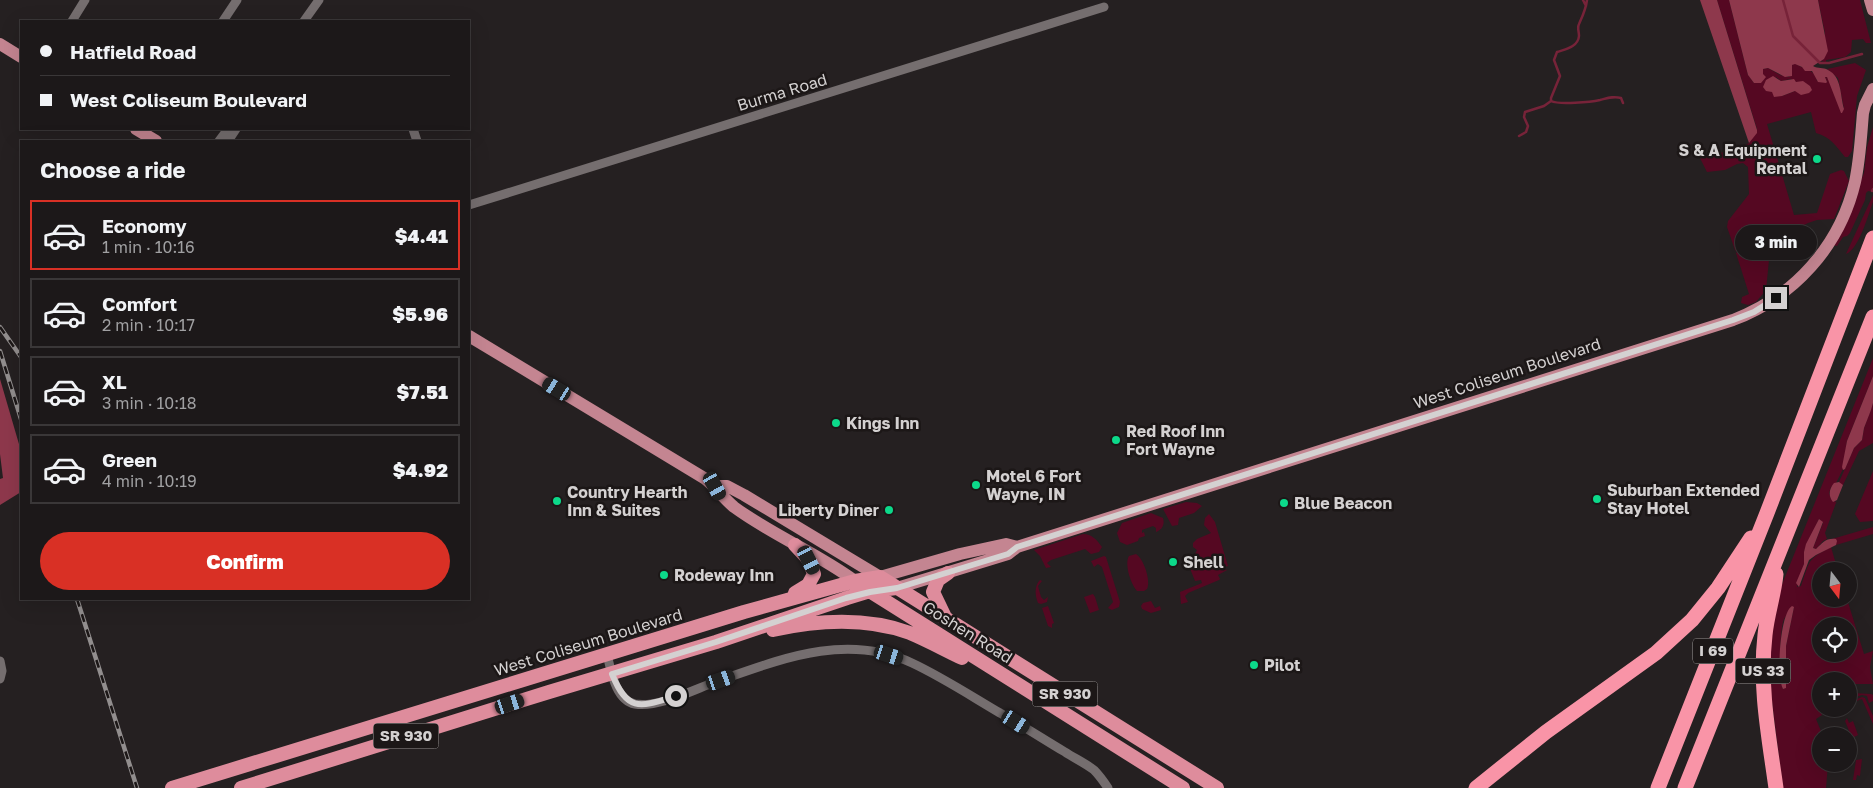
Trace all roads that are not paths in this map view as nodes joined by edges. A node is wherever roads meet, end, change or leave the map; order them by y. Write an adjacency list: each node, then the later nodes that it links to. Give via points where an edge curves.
1 (85, 0): 7 (street)
2 (237, 0): 8 (street)
3 (319, 0): 9 (street)
4 (1870, 0): 6 (main road)
5 (1104, 7): 14 (street, Burma Road)
6 (1873, 10)
7 (73, 20)
8 (224, 20)
9 (305, 20)
10 (0, 44): 11 (main road)
11 (20, 56)
12 (1873, 89): 13 (main road, West Coliseum Boulevard)
13 (1869, 100): 21 (main road, West Coliseum Boulevard, via 1856,176 1838,228 1803,276 1754,312)
14 (470, 205)
15 (1873, 238): 19 (highway, I 69)
16 (1873, 317): 22 (highway, I 69)
17 (470, 337): 18 (main road, Goshen Road)
18 (715, 486): 20 (main road, Goshen Road, via 735,508); 24 (main road, Goshen Road, via 727,486 744,495)
19 (1767, 514): 41 (highway, via 1718,588 1692,620 1656,653 1546,732); 42 (highway, I 69)
20 (795, 545): 25 (main road, Goshen Road); 28 (highway, via 809,560 814,574 808,585)
21 (1017, 547): 23 (main road, West Coliseum Boulevard, via 1008,554); 24 (main road, West Coliseum Boulevard, via 1006,544 960,554)
22 (1777, 554): 43 (highway, I 69); 44 (highway, US 33, via 1762,668)
23 (948, 572): 26 (main road, West Coliseum Boulevard); 29 (highway, via 938,580 933,592)
24 (880, 577): 25 (highway, West Coliseum Boulevard / SR 930); 26 (highway, SR 930)
25 (855, 581): 27 (highway, Goshen Road); 28 (highway, West Coliseum Boulevard / SR 930)
26 (897, 588): 27 (highway, West Coliseum Boulevard); 29 (highway, SR 930)
27 (870, 592): 30 (highway, West Coliseum Boulevard); 35 (highway, Goshen Road)
28 (778, 603): 31 (highway, West Coliseum Boulevard / SR 930)
29 (947, 620): 40 (highway, SR 930)
30 (716, 642): 33 (highway, West Coliseum Boulevard / SR 930); 35 (highway, SR 930, via 785,628 830,622 863,622 909,633)
31 (606, 654): 33 (street); 36 (highway, West Coliseum Boulevard / SR 930)
32 (0, 662): 34 (street)
33 (612, 674): 37 (highway, West Coliseum Boulevard / SR 930); 38 (street, via 625,699 635,704 648,704 810,652 844,649 889,655 913,663 1016,722 1092,769)
34 (1, 678)
35 (1018, 683): 39 (highway, Goshen Road / SR 930)
36 (172, 788)
37 (241, 788)
38 (1108, 788)
39 (1183, 788)
40 (1217, 788)
41 (1476, 788)
42 (1658, 788)
43 (1684, 788)
44 (1776, 788)

